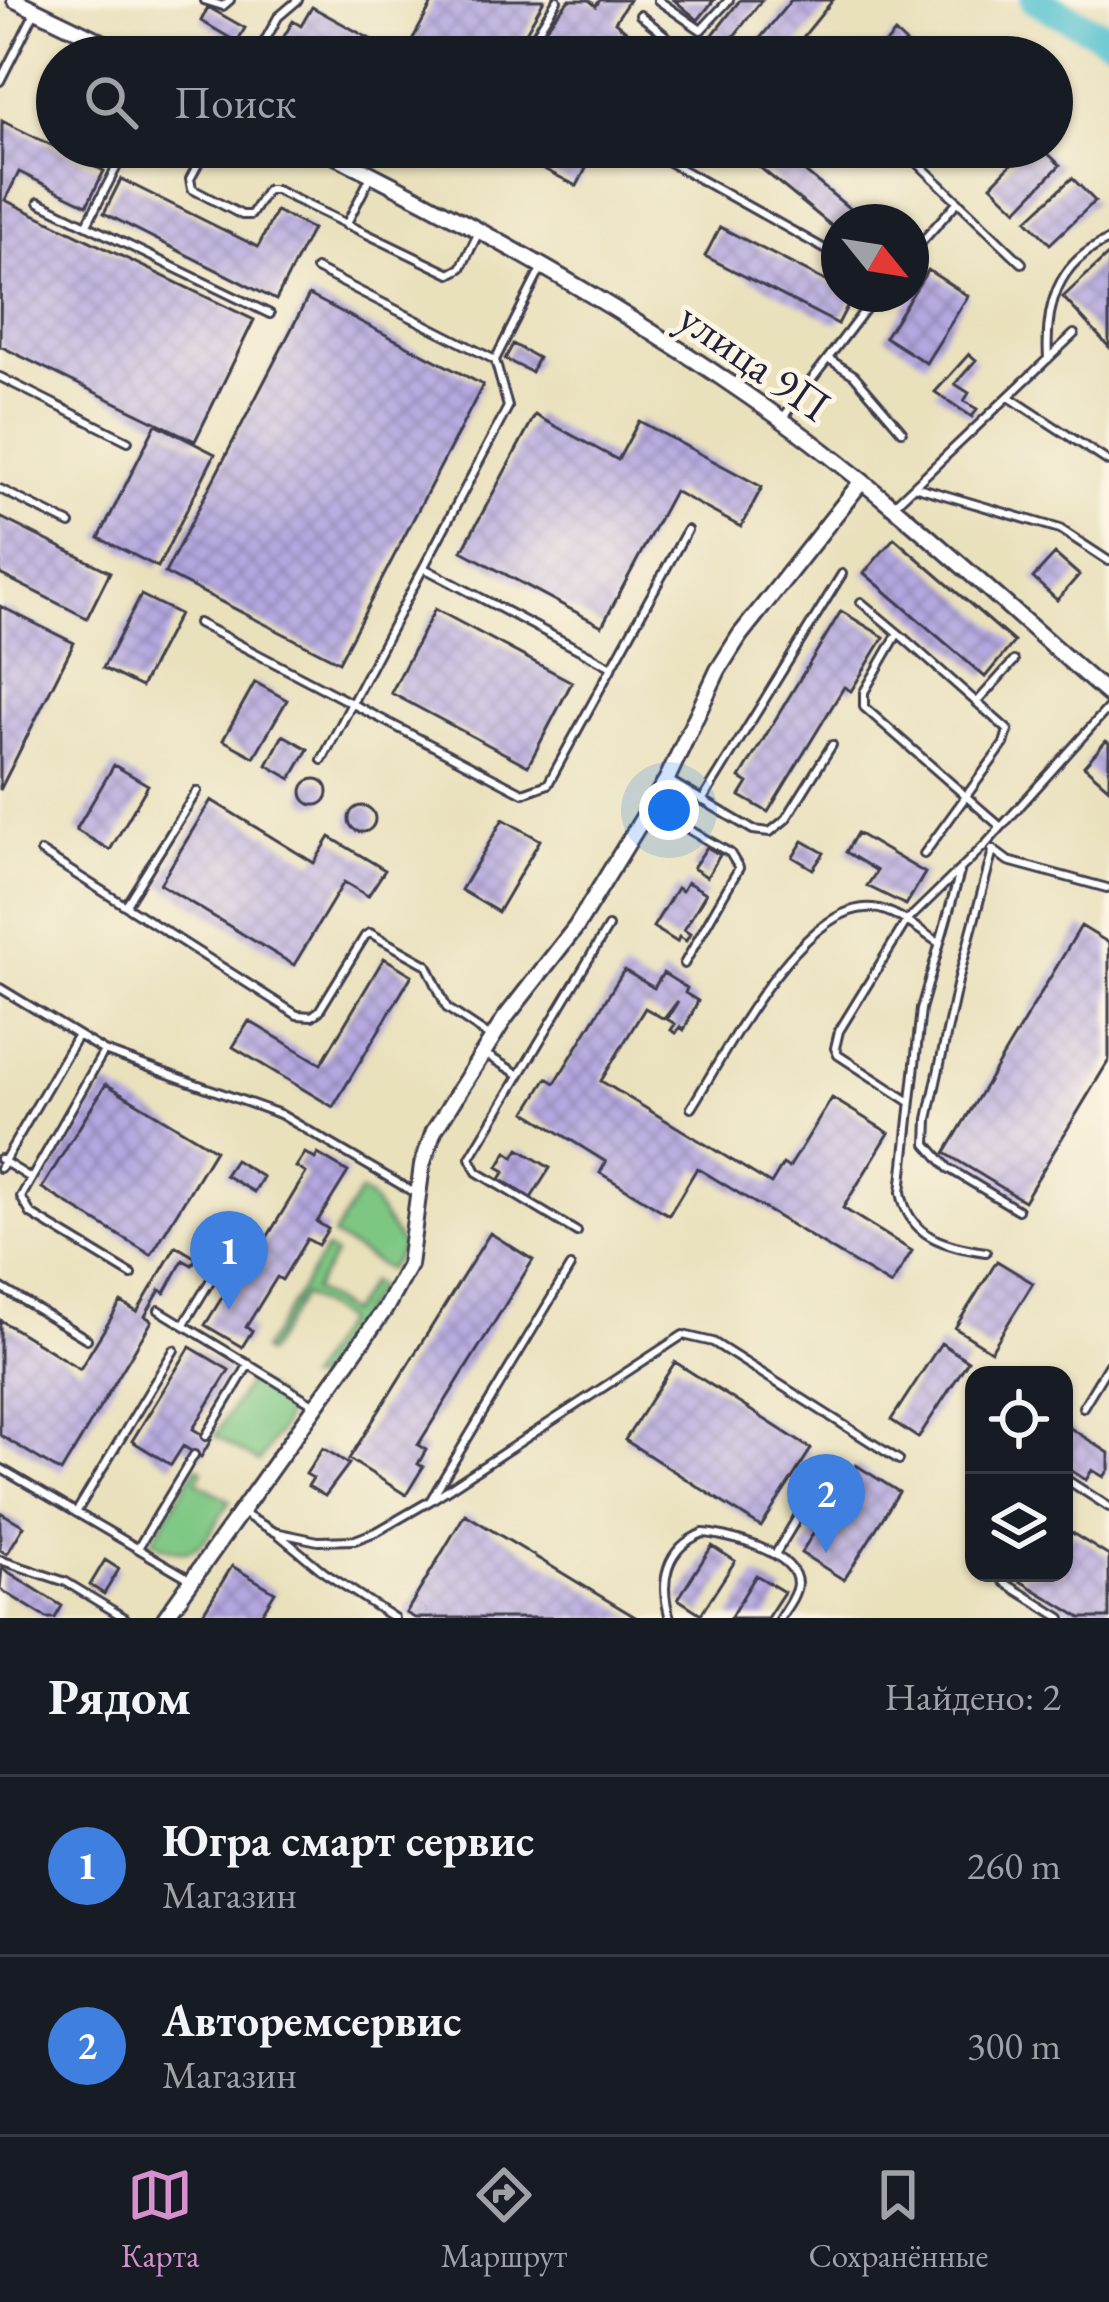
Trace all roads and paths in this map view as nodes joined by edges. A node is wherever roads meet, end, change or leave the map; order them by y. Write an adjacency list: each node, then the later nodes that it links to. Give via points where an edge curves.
1 (15, 0): 8 (street)
2 (204, 0): 3 (lane)
3 (230, 0)
4 (298, 0): 11 (lane)
5 (556, 0): 12 (lane)
6 (729, 0): 7 (lane, via 701,30)
7 (660, 1)
8 (36, 10): 10 (street); 14 (lane)
9 (640, 15): 13 (lane)
10 (90, 36)
11 (268, 36)
12 (535, 36)
13 (666, 36)
14 (0, 81)
15 (116, 168): 23 (lane)
16 (196, 168): 24 (lane, via 195,191 246,216 276,190)
17 (360, 168): 20 (street, улица 9П)
18 (679, 168): 28 (lane)
19 (924, 168): 21 (lane)
20 (372, 174): 24 (lane); 25 (street, улица 9П)
21 (958, 201): 26 (lane); 29 (lane)
22 (39, 202): 23 (lane)
23 (87, 225): 33 (lane)
24 (346, 225): 25 (lane, via 450,274)
25 (481, 229): 30 (street, улица 9П)
26 (929, 234)
27 (1109, 240): 36 (lane, via 1054,292)
28 (821, 247)
29 (1022, 263)
30 (543, 266): 37 (lane); 40 (street, улица 9П)
31 (316, 269): 37 (lane)
32 (863, 312): 35 (lane)
33 (270, 314)
34 (1074, 334): 36 (lane)
35 (827, 358): 40 (lane); 41 (lane, via 854,375)
36 (1048, 359): 39 (lane)
37 (495, 360): 51 (lane, via 508,406)
38 (0, 376): 42 (lane)
39 (1009, 397): 43 (lane); 45 (lane)
40 (781, 420): 44 (street, улица 9П)
41 (902, 431)
42 (128, 440)
43 (1109, 462)
44 (862, 482): 47 (street, улица 9П); 64 (street, via 740,635)
45 (914, 486): 47 (lane); 50 (lane, via 1060,529)
46 (0, 489): 48 (lane)
47 (892, 506): 58 (street, улица 9П)
48 (70, 524)
49 (687, 530): 57 (lane)
50 (1109, 561)
51 (424, 568): 57 (lane); 60 (lane)
52 (842, 574): 67 (lane)
53 (861, 602): 55 (lane)
54 (198, 623): 60 (lane)
55 (898, 633): 59 (lane); 66 (lane, via 864,692 864,707)
56 (1014, 661): 59 (lane)
57 (612, 667): 60 (lane, via 548,784 523,793)
58 (1109, 695)
59 (978, 701): 66 (lane, via 1008,735)
60 (351, 704): 63 (lane)
61 (1109, 707): 69 (lane)
62 (832, 745): 67 (lane, via 770,832)
63 (322, 760)
64 (667, 779): 67 (lane); 68 (street)
65 (196, 790): 75 (lane)
66 (966, 796): 69 (lane); 72 (lane)
67 (703, 801)
68 (650, 808): 79 (lane, via 730,854 739,868); 82 (street, via 576,927)
69 (1001, 827): 70 (lane)
70 (989, 847): 73 (lane); 74 (lane, via 1008,861); 91 (lane, via 926,1134 940,1162)
71 (41, 852): 75 (lane)
72 (924, 854)
73 (961, 869): 76 (lane); 78 (lane)
74 (1107, 887)
75 (126, 906): 82 (lane, via 304,1017 320,1011 364,936 375,934 428,965 446,1008)
76 (906, 922): 78 (lane); 86 (lane, via 835,1048); 87 (lane, via 872,908 828,922 772,980)
77 (608, 927): 85 (lane)
78 (939, 943): 86 (lane)
79 (684, 964)
80 (0, 988): 81 (lane)
81 (77, 1036): 83 (lane); 88 (lane)
82 (492, 1038): 84 (street)
83 (104, 1052): 89 (lane); 90 (lane, via 280,1114)
84 (482, 1053): 85 (lane); 90 (street, via 427,1147)
85 (518, 1074): 92 (lane, via 472,1149 472,1166)
86 (910, 1102): 93 (lane, via 903,1205 932,1240)
87 (691, 1108)
88 (1, 1163): 89 (lane)
89 (29, 1177): 95 (lane, via 21,1197 32,1214)
90 (418, 1195): 104 (street, via 409,1265)
91 (1018, 1210)
92 (577, 1232)
93 (986, 1252)
94 (570, 1267): 112 (lane)
95 (132, 1275)
96 (212, 1279): 99 (lane)
97 (0, 1287): 100 (lane)
98 (159, 1310): 99 (lane)
99 (184, 1324): 102 (lane)
100 (87, 1339)
101 (174, 1350): 114 (lane)
102 (249, 1364): 104 (lane); 106 (lane)
103 (1109, 1364): 105 (lane)
104 (316, 1405): 115 (street)
105 (1083, 1407)
106 (206, 1436)
107 (194, 1455): 117 (lane)
108 (899, 1460): 112 (lane, via 713,1342 683,1335)
109 (0, 1468): 114 (lane)
110 (827, 1469): 118 (lane)
111 (1073, 1484): 113 (lane)
112 (430, 1501): 116 (lane, via 355,1540)
113 (1109, 1507)
114 (77, 1511): 117 (lane)
115 (239, 1511): 116 (lane); 120 (street)
116 (275, 1532): 124 (lane)
117 (138, 1548): 120 (lane)
118 (775, 1554): 125 (lane, via 716,1534 690,1538 663,1580); 126 (lane, via 797,1580)
119 (0, 1560): 122 (lane, via 66,1582)
120 (190, 1580): 123 (street)
121 (1004, 1582): 127 (lane)
122 (124, 1618)
123 (165, 1618)
124 (394, 1618)
125 (670, 1618)
126 (780, 1618)
127 (1061, 1618)

